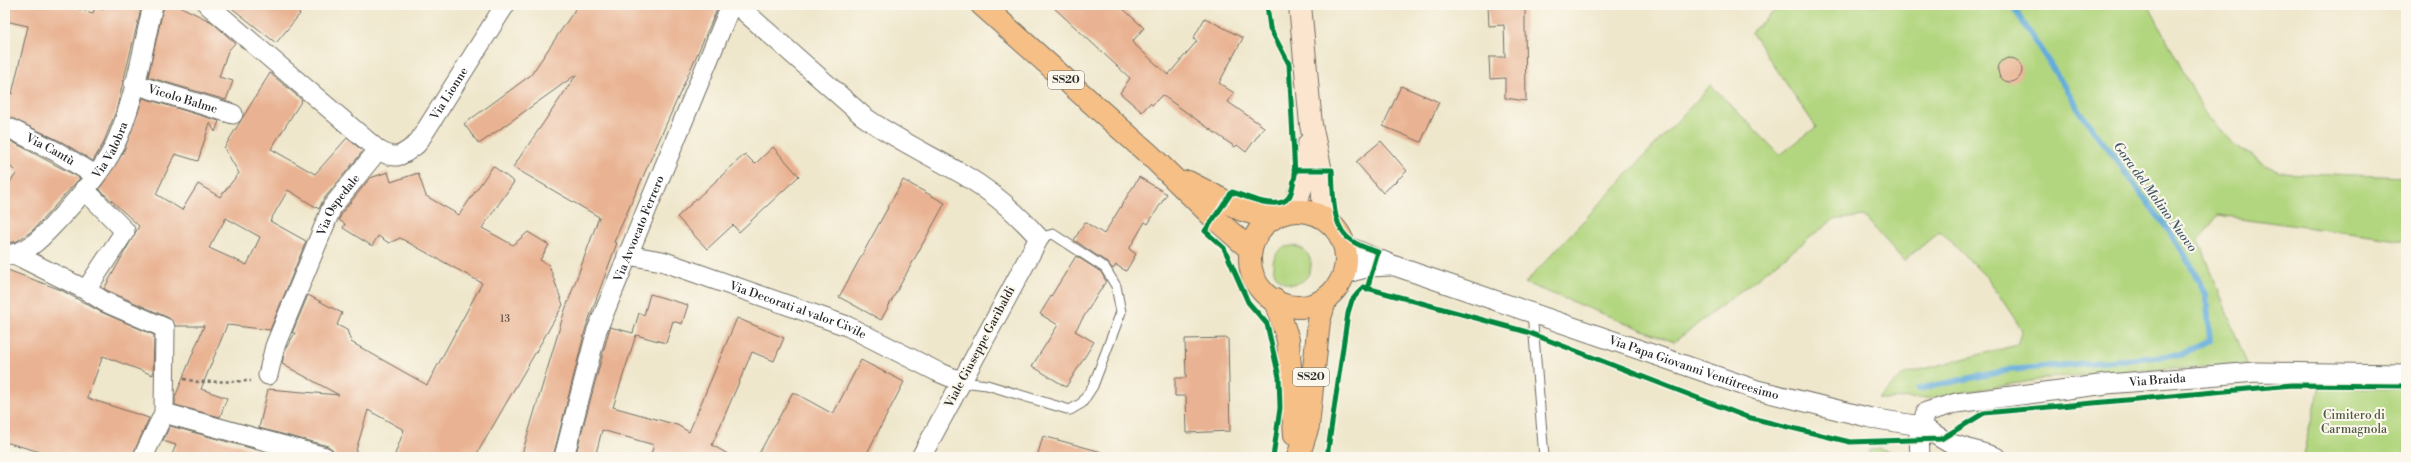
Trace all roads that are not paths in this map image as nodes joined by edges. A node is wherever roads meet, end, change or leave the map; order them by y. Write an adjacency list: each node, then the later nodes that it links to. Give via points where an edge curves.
1 (153, 5): 8 (street, Via Valobra)
2 (208, 5): 12 (street)
3 (505, 5): 12 (street, Via Lionne, via 417,144 400,156 389,156)
4 (731, 5): 22 (street, Via Avvocato Ferrero)
5 (737, 5): 18 (street, via 863,116 882,130 965,176 1024,220)
6 (982, 5): 13 (main road, SS20)
7 (1300, 5): 10 (main road)
8 (134, 84): 9 (street, Vicolo Balme); 14 (street, Via Valobra, via 112,151)
9 (232, 114)
10 (1311, 125): 15 (main road, via 1306,172); 16 (main road, via 1322,176)
11 (5, 126): 14 (street, Via Cantù, via 57,152)
12 (378, 150): 30 (street, Via Ospedale, via 332,207 275,346)
13 (1151, 156): 17 (main road, via 1194,186 1242,210); 20 (main road, via 1214,218)
14 (89, 182): 21 (street, Via Valobra, via 44,235 30,247); 25 (street, Via Cantù, via 125,231)
15 (1293, 211): 16 (main road, via 1309,212); 17 (main road)
16 (1324, 218): 19 (main road, via 1333,226)
17 (1272, 219): 20 (main road, via 1259,232)
18 (1039, 238): 31 (street, Viale Giuseppe Garibaldi); 31 (lane, via 1053,234 1105,268 1116,286 1121,312 1093,386 1082,403 1070,410 987,385)
19 (1344, 245): 23 (street, Via Papa Giovanni Ventitreesimo); 24 (main road, via 1346,260)
20 (1251, 250): 27 (main road, via 1251,265 1255,279 1263,291)
21 (9, 255): 25 (street)
22 (627, 255): 31 (street, Via Decorati al valor Civile, via 662,261 847,326); 36 (street, Via Avvocato Ferrero, via 597,330)
23 (1395, 266): 24 (street, Via Papa Giovanni Ventitreesimo, via 1369,267); 28 (street, Via Papa Giovanni Ventitreesimo)
24 (1343, 274): 26 (main road)
25 (86, 290): 32 (street, via 105,302 165,328)
26 (1326, 298): 27 (main road, via 1314,304 1301,306 1287,305); 39 (main road, SS20, via 1319,321 1308,426)
27 (1275, 300): 38 (main road, SS20, via 1288,340 1291,363)
28 (1532, 312): 33 (street, Via Papa Giovanni Ventitreesimo, via 1758,390 1871,418); 40 (lane)
29 (2406, 374): 33 (street, Via Braida, via 2256,372 2107,384 1937,407 1926,412)
30 (268, 375)
31 (962, 382): 37 (street, Viale Giuseppe Garibaldi)
32 (164, 413): 34 (street); 35 (street)
33 (1921, 426): 41 (street); 42 (street, Via Papa Giovanni Ventitreesimo, via 1949,444)
34 (143, 457)
35 (325, 457)
36 (564, 457)
37 (921, 457)
38 (1295, 457)
39 (1298, 457)
40 (1544, 457)
41 (1920, 457)
42 (1996, 457)

